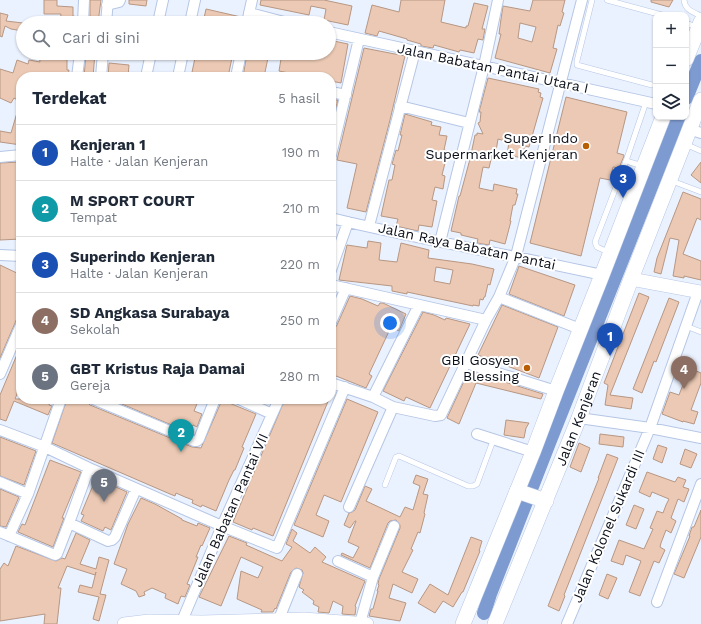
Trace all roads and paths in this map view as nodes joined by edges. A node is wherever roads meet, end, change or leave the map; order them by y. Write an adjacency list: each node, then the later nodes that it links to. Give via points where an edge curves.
1 (84, 0): 13 (street)
2 (120, 0): 11 (street)
3 (163, 0): 15 (street)
4 (194, 0): 16 (street)
5 (252, 0): 17 (street)
6 (498, 0): 28 (street)
7 (582, 0): 34 (street)
8 (592, 0): 35 (lane, via 577,65)
9 (607, 0): 12 (lane)
10 (684, 0): 18 (lane, via 685,6)
11 (108, 2): 14 (street)
12 (653, 13)
13 (83, 16)
14 (107, 16)
15 (160, 16)
16 (191, 16)
17 (248, 16)
18 (697, 22): 21 (main road)
19 (336, 34): 20 (street, Jalan Babatan Pantai Utara I)
20 (359, 39): 22 (street, Jalan Babatan Pantai Utara I); 37 (street)
21 (689, 49)
22 (415, 51): 28 (street, Jalan Babatan Pantai Utara I); 40 (street)
23 (79, 60): 29 (street)
24 (102, 60): 30 (street)
25 (150, 60): 31 (street)
26 (182, 60): 32 (street)
27 (240, 60): 33 (street)
28 (484, 66): 34 (street, Jalan Babatan Pantai Utara I); 43 (street)
29 (78, 72)
30 (101, 72)
31 (147, 72)
32 (179, 72)
33 (237, 72)
34 (560, 83): 39 (street, Jalan Babatan Pantai Utara I); 61 (street)
35 (653, 85)
36 (336, 93): 37 (street)
37 (346, 95): 44 (street)
38 (701, 100): 41 (main road, Jalan Kenjeran)
39 (651, 103): 49 (lane)
40 (400, 106): 43 (street); 55 (street)
41 (691, 114): 45 (main road, Jalan Kenjeran)
42 (662, 120): 50 (main road)
43 (469, 123): 56 (street)
44 (336, 134)
45 (691, 135): 46 (lane); 51 (main road, Jalan Kenjeran)
46 (701, 151)
47 (16, 155): 48 (street)
48 (0, 157)
49 (626, 161): 50 (lane); 57 (lane, via 595,242 597,247)
50 (644, 167): 57 (main road)
51 (669, 180): 52 (lane); 63 (main road, Jalan Kenjeran)
52 (701, 192)
53 (336, 219): 54 (street, Jalan Raya Babatan Pantai)
54 (348, 222): 55 (street, Jalan Raya Babatan Pantai); 60 (street)
55 (369, 226): 56 (street, Jalan Raya Babatan Pantai)
56 (440, 242): 61 (street, Jalan Raya Babatan Pantai)
57 (610, 252): 62 (main road)
58 (0, 255): 59 (street)
59 (16, 256)
60 (336, 256)
61 (516, 256): 62 (street, Jalan Raya Babatan Pantai); 67 (street)
62 (602, 275): 72 (main road)
63 (631, 279): 66 (main road); 88 (main road, Jalan Kenjeran)
64 (336, 286): 65 (street)
65 (346, 288): 68 (street); 69 (street)
66 (700, 292): 71 (street, Jalan Kolonel Sukardi III)
67 (499, 297): 70 (street); 72 (street)
68 (419, 305): 70 (street); 80 (street)
69 (336, 311)
70 (486, 320): 75 (street)
71 (686, 326): 73 (lane); 89 (street, Jalan Kolonel Sukardi III)
72 (580, 329): 79 (main road)
73 (701, 332)
74 (16, 337): 76 (street)
75 (466, 362): 79 (street); 86 (street, via 441,415)
76 (0, 374)
77 (336, 385): 78 (street)
78 (345, 388): 80 (street); 106 (street, via 278,547)
79 (556, 390): 95 (main road)
80 (372, 397): 86 (street)
81 (59, 404): 94 (street)
82 (105, 404): 83 (street, via 197,441)
83 (213, 404)
84 (251, 404): 87 (street)
85 (277, 404): 87 (street, Jalan Babatan Pantai VII)
86 (393, 407): 104 (street)
87 (272, 414): 106 (street, Jalan Babatan Pantai VII)
88 (579, 418): 89 (street, Jalan Kolonel Sukardi III); 103 (main road, Jalan Kenjeran)
89 (650, 428): 93 (street, Jalan Kolonel Sukardi III); 121 (street, Jalan Kolonel Sukardi III)
90 (0, 430): 94 (street)
91 (477, 434): 92 (street)
92 (494, 438): 95 (street); 99 (lane, via 477,484 473,486 399,456 396,457)
93 (701, 438)
94 (45, 447): 96 (street); 102 (street)
95 (533, 452): 101 (main road)
96 (89, 468): 100 (street); 105 (street)
97 (0, 482): 102 (street)
98 (701, 484): 112 (street)
99 (385, 485)
100 (136, 489): 105 (street, via 112,540 108,541); 106 (street)
101 (518, 491): 103 (main road); 119 (main road)
102 (28, 494): 108 (street)
103 (545, 501): 120 (main road, Jalan Kenjeran)
104 (349, 507)
105 (69, 523): 108 (street, via 55,555)
106 (222, 526): 114 (street, Jalan Babatan Pantai VII)
107 (394, 526): 111 (street)
108 (4, 534)
109 (338, 561): 111 (street)
110 (297, 574): 113 (street)
111 (373, 577): 118 (street)
112 (657, 602)
113 (279, 619): 115 (main road); 116 (main road)
114 (182, 621): 115 (main road); 117 (main road)
115 (253, 622)
116 (312, 622): 118 (main road)
117 (124, 624)
118 (359, 624)
119 (463, 624)
120 (495, 624)
121 (567, 624)

